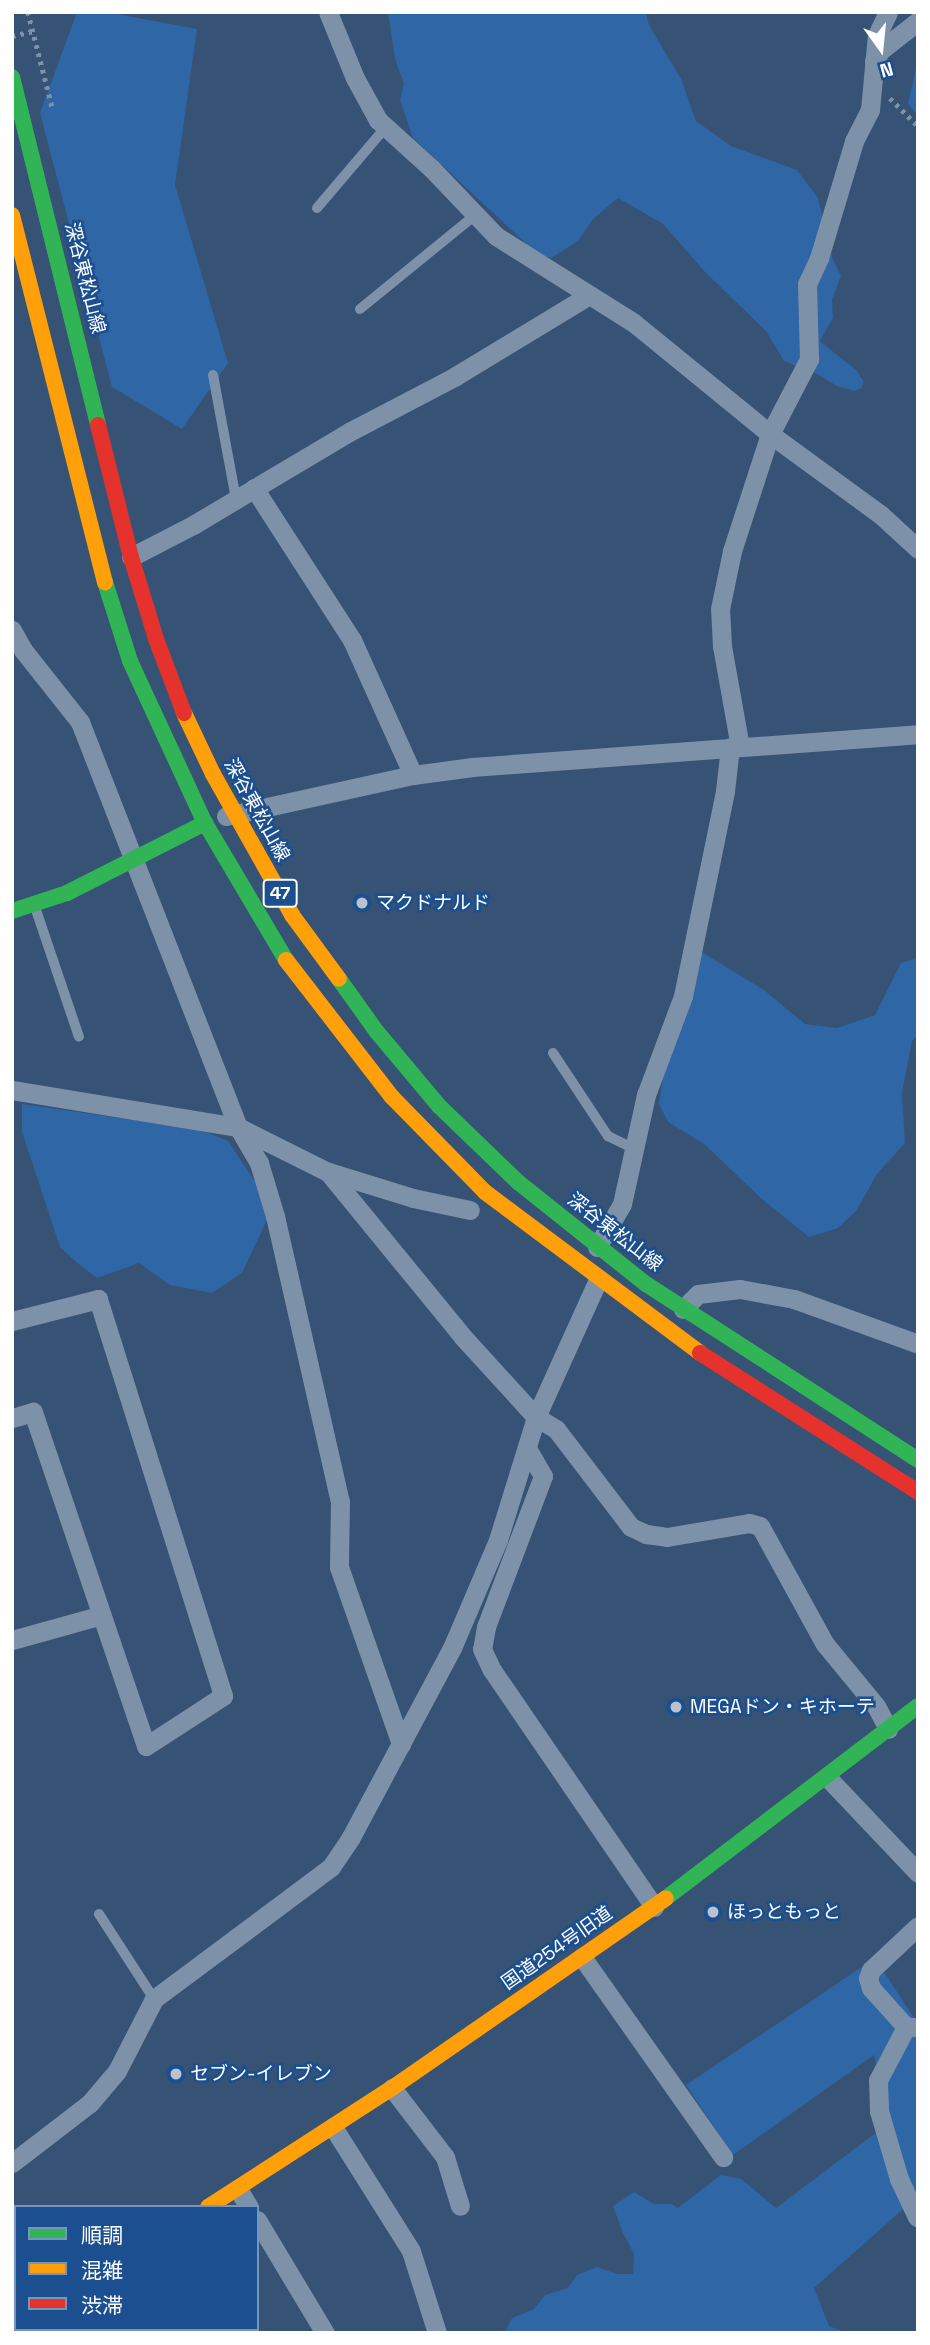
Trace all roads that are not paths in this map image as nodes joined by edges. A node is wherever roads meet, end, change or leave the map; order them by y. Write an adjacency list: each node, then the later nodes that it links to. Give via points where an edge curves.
1 (328, 12): 6 (street, via 355,78)
2 (888, 12): 4 (street, via 877,35)
3 (918, 21): 4 (street)
4 (873, 62): 14 (street, via 870,110 854,141 807,284 809,359)
5 (12, 77): 18 (main road, 深谷東松山線 / 47)
6 (385, 128): 7 (lane); 9 (street, via 432,169)
7 (317, 208)
8 (12, 215): 10 (main road, 47)
9 (474, 216): 11 (street, via 496,236); 12 (lane)
10 (17, 258): 24 (main road, 47, via 130,661)
11 (588, 296): 14 (street, via 635,323); 15 (street)
12 (360, 309)
13 (213, 375): 16 (lane)
14 (770, 434): 17 (street, via 881,515); 21 (street, via 732,551 720,608)
15 (254, 488): 16 (street); 22 (street, via 352,640)
16 (236, 499): 18 (street)
17 (918, 549)
18 (131, 557): 23 (main road, 深谷東松山線 / 47, via 184,714)
19 (12, 630): 25 (street, via 80,722)
20 (918, 734): 21 (street)
21 (735, 747): 22 (street, via 472,766); 32 (street, via 683,996 646,1095)
22 (413, 775): 23 (street)
23 (233, 813): 24 (street); 35 (main road, 深谷東松山線 / 47, via 292,915 395,1053 518,1182)
24 (205, 823): 25 (main road); 36 (main road, 47, via 275,947 392,1097 485,1192)
25 (134, 860): 26 (main road); 31 (street)
26 (34, 904): 27 (main road); 28 (lane)
27 (12, 911)
28 (79, 1037)
29 (553, 1053): 32 (lane, via 608,1136)
30 (12, 1090): 31 (street)
31 (238, 1127): 33 (street); 49 (street, via 259,1163 275,1216 340,1501 340,1566)
32 (633, 1148): 35 (street, via 622,1204)
33 (328, 1172): 34 (street, via 400,1195); 40 (street, via 462,1336)
34 (470, 1210)
35 (597, 1247): 37 (main road, 深谷東松山線 / 47)
36 (598, 1280): 40 (street); 44 (main road, 47, via 680,1340)
37 (683, 1309): 39 (street, via 698,1294 740,1289 794,1299); 43 (main road, 深谷東松山線 / 47)
38 (12, 1321): 45 (street, via 98,1299 223,1696 146,1746)
39 (918, 1344)
40 (536, 1417): 42 (street); 48 (street, via 556,1429 631,1527 667,1536 749,1522 760,1526 825,1644 876,1706)
41 (12, 1418): 45 (street, via 33,1412)
42 (528, 1450): 49 (street, via 487,1570); 52 (street, via 543,1476 486,1627 482,1649)
43 (917, 1459)
44 (918, 1492)
45 (102, 1615): 46 (street)
46 (12, 1640)
47 (918, 1706): 48 (main road, 国道254号旧道)
48 (888, 1729): 50 (main road, 国道254号旧道)
49 (401, 1744): 56 (street, via 331,1867)
50 (827, 1777): 51 (street); 52 (main road, 国道254号旧道)
51 (918, 1873)
52 (654, 1907): 55 (main road, 国道254号旧道)
53 (99, 1914): 56 (lane)
54 (918, 1926): 57 (street, via 868,1978 871,1987)
55 (582, 1957): 58 (main road, 国道254号旧道); 60 (street)
56 (154, 1998): 61 (street, via 117,2071 90,2103)
57 (912, 2027): 66 (street, via 878,2080 879,2111 899,2179)
58 (392, 2088): 59 (main road, 国道254号旧道); 65 (street, via 445,2157)
59 (332, 2127): 62 (main road, 国道254号旧道); 69 (street, via 411,2251)
60 (723, 2157)
61 (12, 2163)
62 (239, 2189): 63 (main road, 国道254号旧道); 64 (street)
63 (211, 2205)
64 (248, 2205)
65 (460, 2206)
66 (917, 2217)
67 (259, 2223): 68 (street)
68 (325, 2333)
69 (437, 2333)

